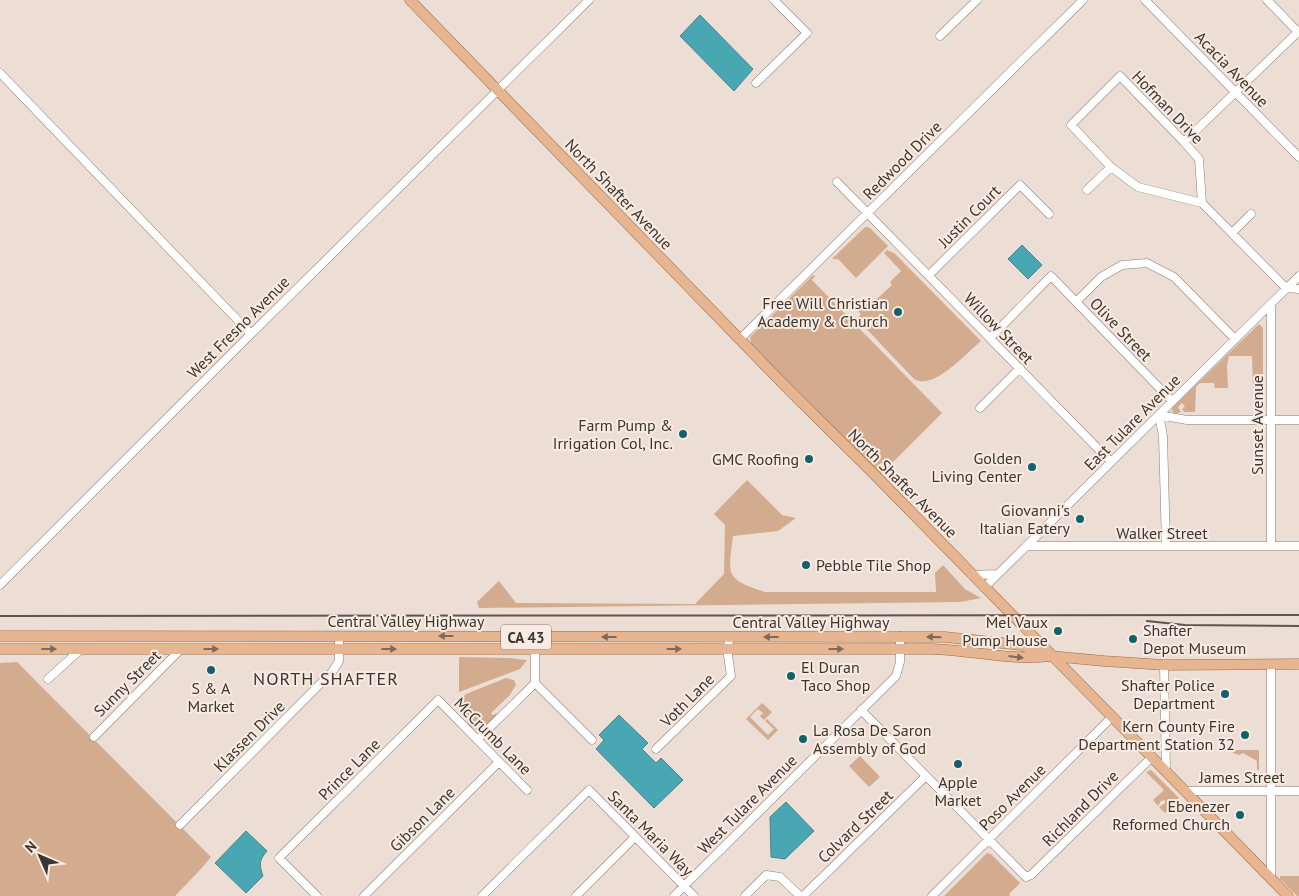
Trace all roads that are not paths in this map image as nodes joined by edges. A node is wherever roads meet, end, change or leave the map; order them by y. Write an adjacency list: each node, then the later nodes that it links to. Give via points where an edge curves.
1 (410, 0): 12 (main road, North Shafter Avenue)
2 (589, 0): 12 (street, West Fresno Avenue)
3 (774, 0): 11 (street, via 807,33)
4 (977, 0): 9 (street)
5 (1083, 0): 20 (street, Redwood Drive)
6 (1146, 0): 13 (street, Acacia Avenue)
7 (1267, 0): 8 (street)
8 (1299, 32): 13 (street)
9 (940, 36)
10 (0, 73): 30 (street)
11 (756, 83)
12 (498, 91): 30 (street, West Fresno Avenue); 33 (main road, North Shafter Avenue)
13 (1236, 93): 14 (street); 15 (street, Acacia Avenue)
14 (1184, 142): 16 (street, Hofman Drive, via 1120,76 1071,125); 19 (street, Hofman Drive, via 1199,159)
15 (1299, 157)
16 (1111, 167): 18 (street); 19 (street, Hofman Drive, via 1138,187)
17 (837, 182): 20 (street, Willow Street)
18 (1087, 190)
19 (1202, 203): 23 (street)
20 (868, 214): 24 (street, Willow Street); 33 (street, Redwood Drive)
21 (1050, 214): 24 (street, Justin Court, via 1020,185)
22 (1251, 214): 23 (street)
23 (1232, 233): 26 (street)
24 (929, 276): 31 (street, Willow Street)
25 (1299, 276): 26 (street, East Tulare Avenue)
26 (1286, 288): 27 (street); 29 (street, East Tulare Avenue)
27 (1299, 289)
28 (1076, 302): 31 (street, Olive Street, via 1051,276); 32 (street, via 1101,277 1122,265 1147,263 1174,277); 35 (street, Olive Street)
29 (1271, 304): 32 (street, East Tulare Avenue); 38 (street, Sunset Avenue)
30 (251, 334): 47 (street, West Fresno Avenue)
31 (990, 338): 34 (street, Willow Street)
32 (1235, 339): 35 (street, East Tulare Avenue)
33 (740, 340): 46 (main road, North Shafter Avenue)
34 (1020, 368): 36 (street); 40 (street, Willow Street)
35 (1172, 401): 37 (street, East Tulare Avenue)
36 (980, 408)
37 (1159, 415): 38 (street, via 1187,420); 40 (street, East Tulare Avenue); 42 (street, via 1164,436)
38 (1271, 420): 39 (street); 43 (street, Sunset Avenue)
39 (1299, 420)
40 (1111, 462): 41 (street, East Tulare Avenue)
41 (1026, 546): 42 (street, Walker Street); 45 (street, East Tulare Avenue)
42 (1166, 546): 43 (street, Walker Street)
43 (1271, 546): 44 (street, Walker Street)
44 (1299, 546)
45 (998, 574): 46 (street); 48 (street, East Tulare Avenue)
46 (972, 575): 48 (main road, North Shafter Avenue)
47 (1, 582)
48 (984, 588): 61 (main road, North Shafter Avenue)
49 (0, 636): 50 (main road, Central Valley Highway / CA 43)
50 (339, 636): 52 (main road, Central Valley Highway / CA 43, one-way to 50); 57 (street, Klassen Drive)
51 (900, 636): 53 (main road, Central Valley Highway / CA 43, one-way to 53); 60 (street, West Tulare Avenue); 61 (main road, Central Valley Highway / CA 43, one-way to 51, via 1021,645 963,638)
52 (535, 637): 53 (main road, Central Valley Highway / CA 43, one-way to 52); 58 (street)
53 (729, 637): 59 (street, Voth Lane)
54 (0, 649): 55 (main road, Central Valley Highway / CA 43, one-way to 55)
55 (81, 649): 56 (main road, Central Valley Highway / CA 43); 65 (street)
56 (181, 649): 57 (main road, Central Valley Highway / CA 43, one-way to 57); 70 (street, Sunny Street)
57 (340, 649): 58 (main road, Central Valley Highway / CA 43, one-way to 58); 82 (street, Klassen Drive, via 339,661 332,672)
58 (535, 649): 59 (main road, Central Valley Highway / CA 43, one-way to 59); 66 (street)
59 (728, 649): 60 (main road, Central Valley Highway / CA 43, one-way to 60); 73 (street, Voth Lane, via 731,676)
60 (900, 649): 61 (main road, Central Valley Highway / CA 43, one-way to 61, via 962,650 1030,659); 68 (street, West Tulare Avenue, via 896,676)
61 (1050, 656): 62 (main road, Central Valley Highway / CA 43); 69 (main road, North Shafter Avenue)
62 (1164, 664): 63 (main road, Central Valley Highway / CA 43); 76 (street)
63 (1271, 664): 64 (main road, Central Valley Highway / CA 43); 80 (street)
64 (1299, 664)
65 (48, 679)
66 (535, 683): 71 (street); 72 (street)
67 (438, 700): 71 (street, McCrumb Lane); 87 (street, Prince Lane, via 279,858)
68 (861, 710): 77 (street); 86 (street, West Tulare Avenue)
69 (1112, 717): 74 (main road, North Shafter Avenue); 84 (street, Poso Avenue)
70 (94, 737)
71 (477, 740): 75 (street, McCrumb Lane)
72 (592, 740)
73 (656, 749)
74 (1152, 757): 76 (main road, North Shafter Avenue); 84 (street, Richland Drive, via 1031,875 1026,877)
75 (499, 762): 78 (street, McCrumb Lane); 88 (street, Gibson Lane)
76 (1166, 771): 79 (main road, North Shafter Avenue)
77 (926, 776): 84 (street); 94 (street, Colvard Street)
78 (527, 790)
79 (1185, 791): 80 (street, James Street); 85 (main road, North Shafter Avenue)
80 (1271, 791): 81 (street, James Street); 85 (street)
81 (1299, 791)
82 (180, 825)
83 (635, 837): 86 (street, Santa Maria Way); 89 (street, Santa Maria Way, via 589,790); 90 (street)
84 (989, 840): 95 (street, Poso Avenue)
85 (1271, 879): 96 (main road, North Shafter Avenue)
86 (684, 886): 91 (street, West Tulare Avenue); 92 (street, Santa Maria Way)
87 (317, 896)
88 (364, 896)
89 (482, 896)
90 (576, 896)
91 (674, 896)
92 (694, 896)
93 (745, 896): 94 (street, via 766,876 780,877)
94 (801, 896)
95 (932, 896)
96 (1288, 896)

